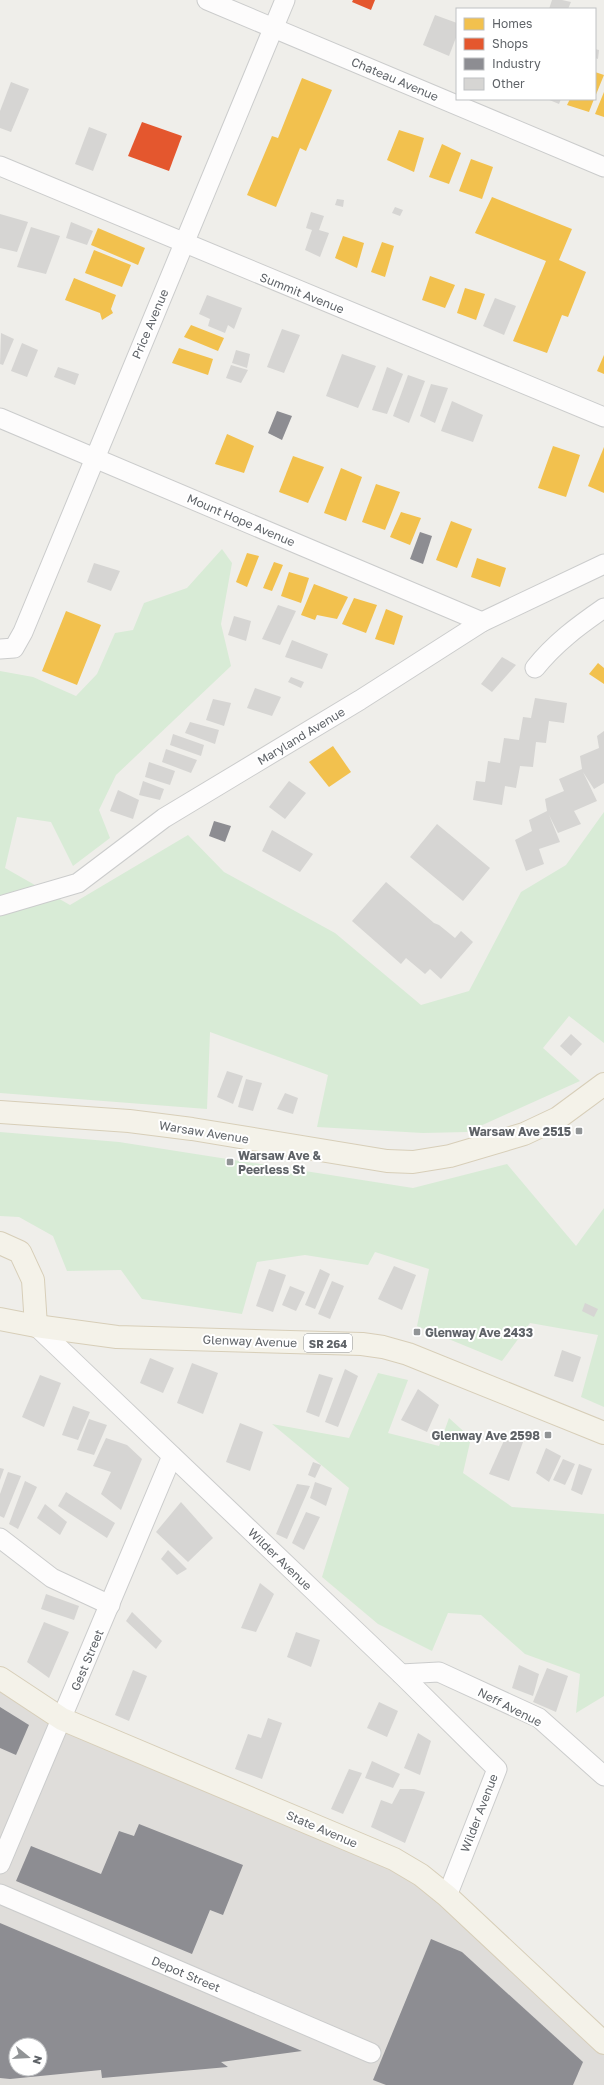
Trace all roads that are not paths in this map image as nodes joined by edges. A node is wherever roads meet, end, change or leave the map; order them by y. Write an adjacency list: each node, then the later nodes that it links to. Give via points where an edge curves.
1 (207, 0): 3 (street, Chateau Avenue)
2 (285, 0): 3 (street, Price Avenue)
3 (274, 28): 5 (street, Chateau Avenue); 6 (street, Price Avenue)
4 (0, 166): 6 (street, Summit Avenue)
5 (604, 167)
6 (184, 244): 7 (street, Summit Avenue); 9 (street, Price Avenue)
7 (604, 417)
8 (0, 418): 9 (street, Mount Hope Avenue)
9 (94, 458): 12 (street, Mount Hope Avenue); 13 (street, Price Avenue, via 23,632)
10 (604, 564): 12 (street, Maryland Avenue)
11 (604, 608): 14 (street, via 568,634)
12 (482, 622): 15 (street, Maryland Avenue, via 360,700 164,818 78,884)
13 (7, 648)
14 (535, 668)
15 (0, 906)
16 (604, 1084): 17 (main road, Warsaw Avenue, via 558,1118 524,1134 450,1156 413,1162 387,1161 129,1121)
17 (0, 1112)
18 (0, 1243): 20 (main road, via 20,1252 29,1268 33,1280)
19 (0, 1318): 20 (main road, Glenway Avenue / SR 264)
20 (36, 1326): 21 (main road, Glenway Avenue / SR 264, via 117,1337 383,1347 408,1354); 22 (street, Wilder Avenue)
21 (604, 1433)
22 (172, 1456): 24 (street, Gest Street); 25 (street, Wilder Avenue)
23 (0, 1538): 24 (street, via 52,1578)
24 (110, 1605): 27 (street, Gest Street)
25 (401, 1674): 28 (street, Neff Avenue, via 439,1672 539,1718); 31 (street, Wilder Avenue, via 497,1770)
26 (0, 1678): 27 (main road, State Avenue)
27 (62, 1718): 29 (street, Gest Street); 31 (main road, State Avenue, via 394,1859 421,1875)
28 (604, 1776)
29 (0, 1864)
30 (0, 1894): 33 (street, Depot Street)
31 (447, 1896): 32 (main road, State Avenue)
32 (604, 2042)
33 (371, 2054)

